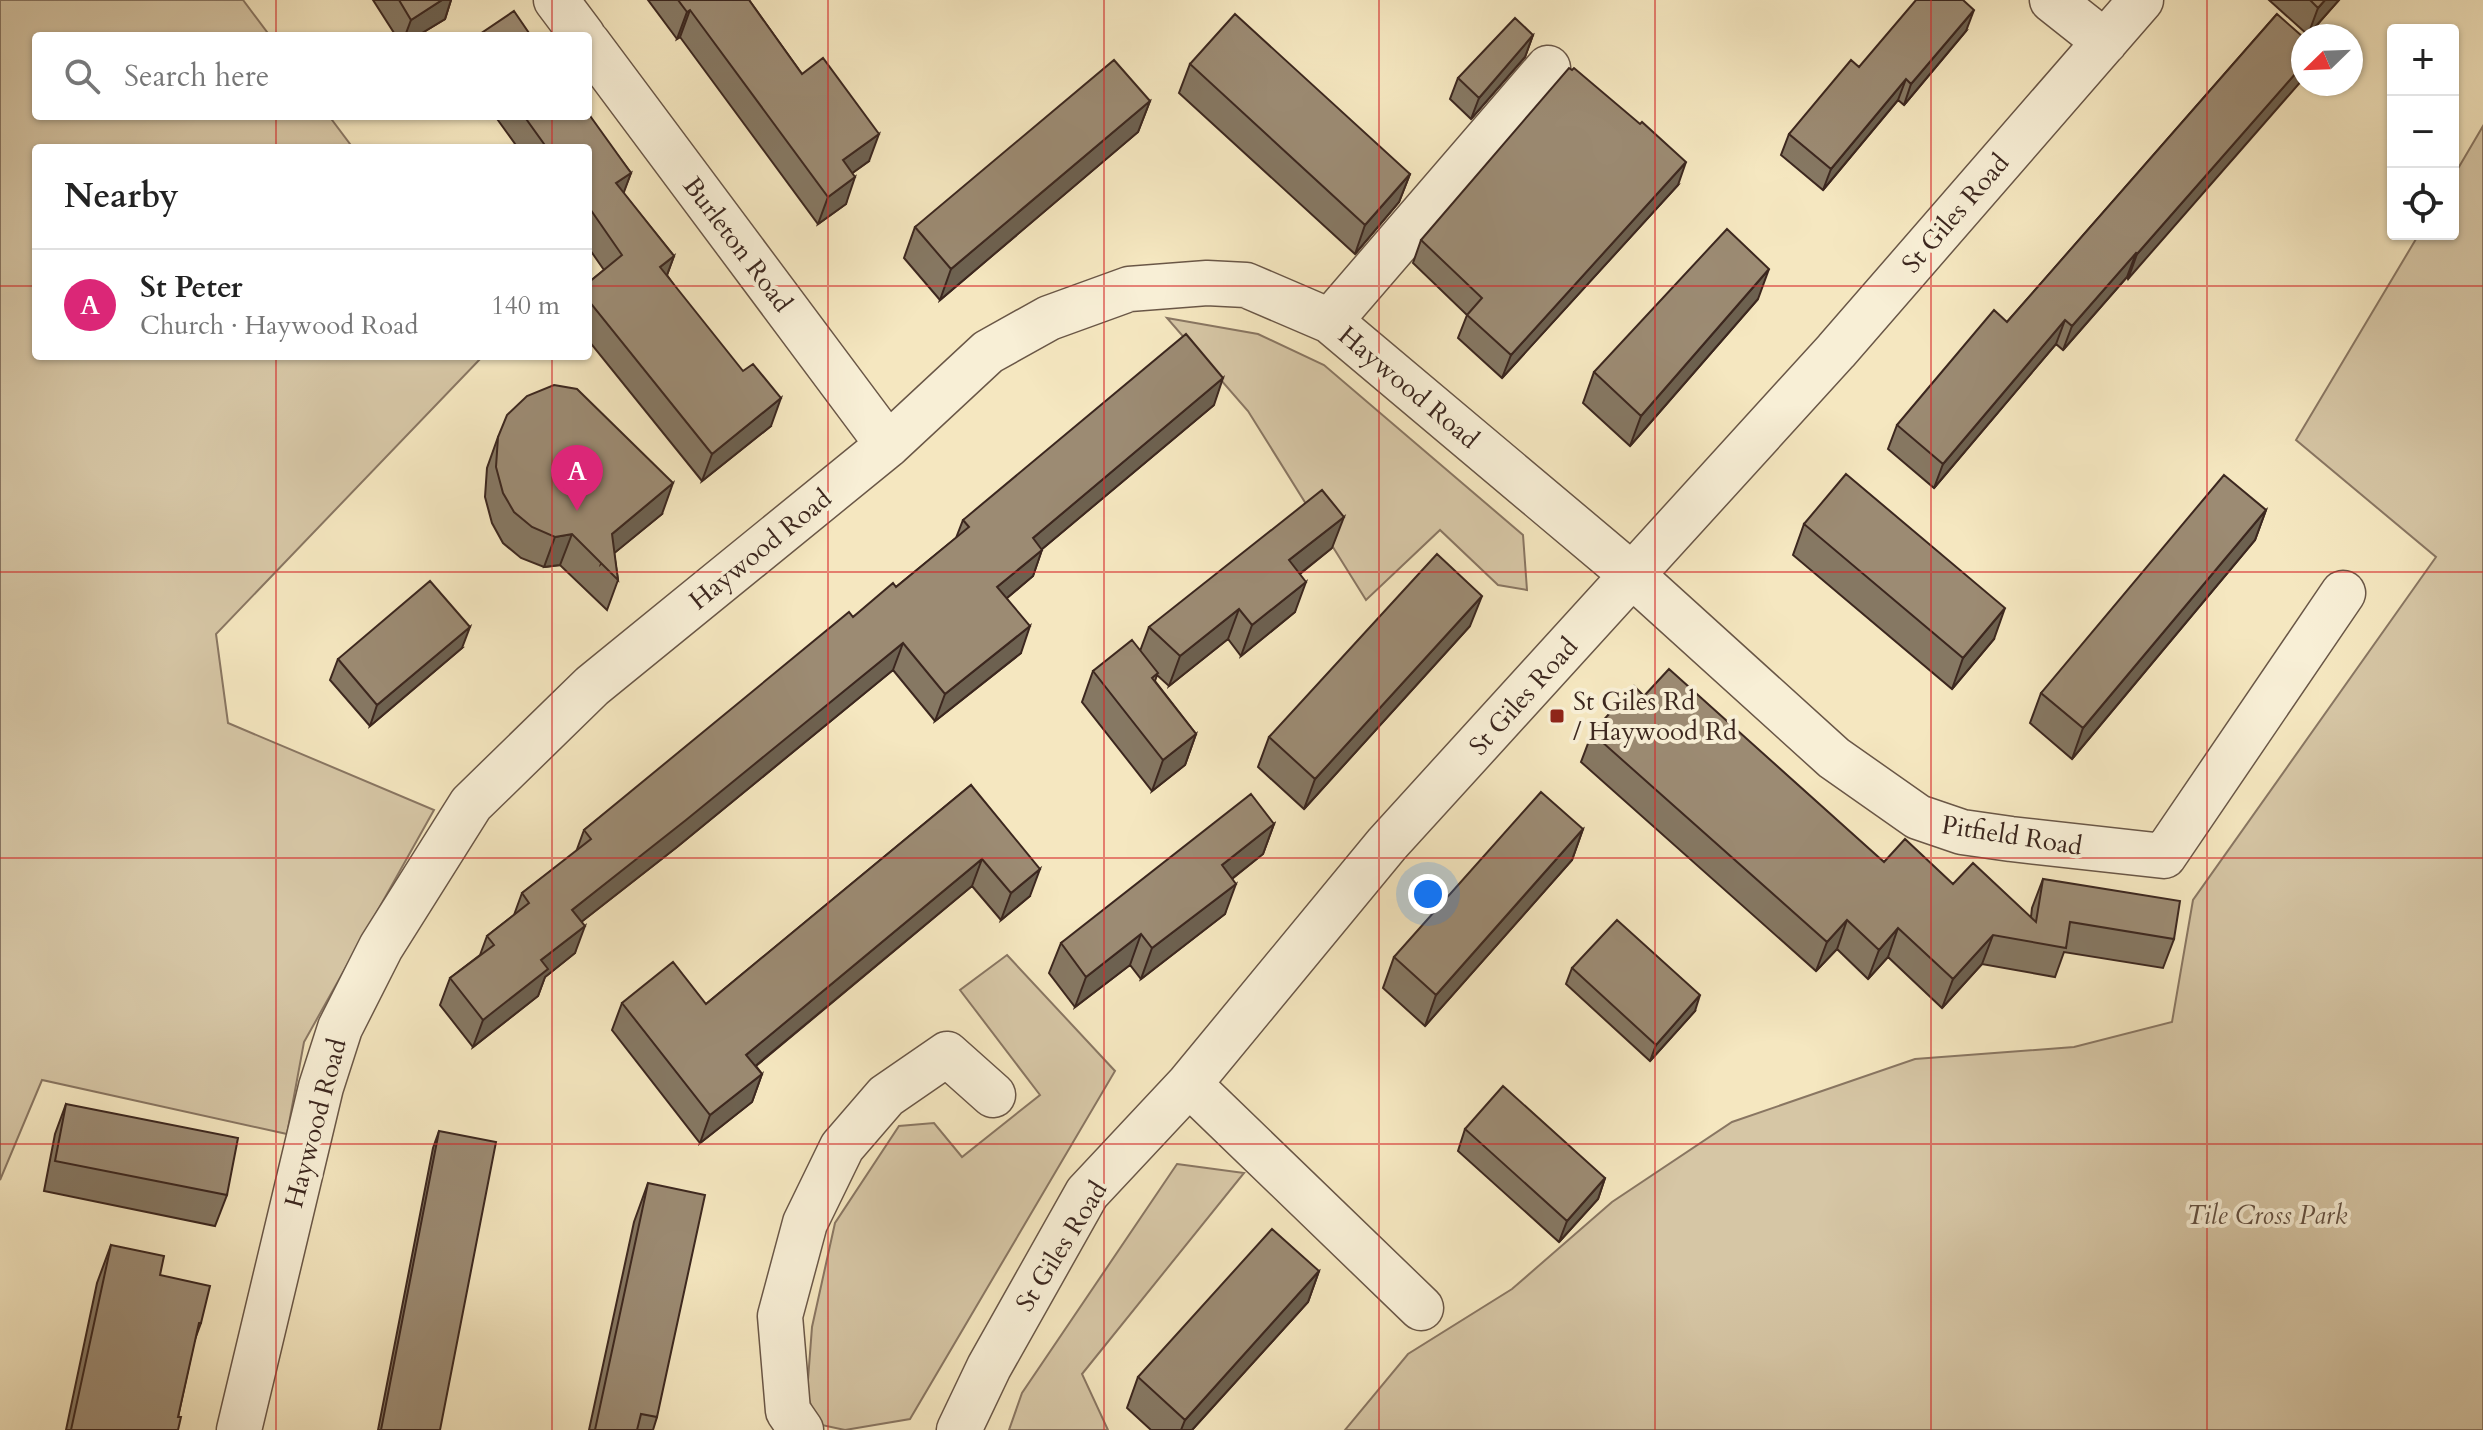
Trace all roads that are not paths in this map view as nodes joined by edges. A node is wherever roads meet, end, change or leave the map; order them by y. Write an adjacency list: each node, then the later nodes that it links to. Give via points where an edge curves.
1 (556, 0): 4 (street)
2 (2052, 0): 5 (street)
3 (2141, 0): 5 (street, St Giles Road)
4 (580, 32)
5 (2105, 42): 10 (street, St Giles Road)
6 (592, 48): 9 (street, Burleton Road)
7 (1548, 68): 8 (street)
8 (1330, 321): 9 (street, Haywood Road, via 1246,285 1129,289 1049,318 988,352); 10 (street, Haywood Road)
9 (888, 445): 15 (street, Haywood Road, via 592,686 471,804 381,947 340,1028 321,1087)
10 (1632, 575): 11 (street, Pitfield Road, via 1834,758 1918,817 1962,832 2164,856); 12 (street, St Giles Road, via 1387,844)
11 (2343, 593)
12 (1189, 1084): 14 (street); 17 (street, St Giles Road, via 1087,1193)
13 (993, 1095): 16 (street, via 947,1054 886,1096 842,1147 805,1223 780,1316 788,1411)
14 (1421, 1308)
15 (239, 1430)
16 (801, 1430)
17 (959, 1430)

